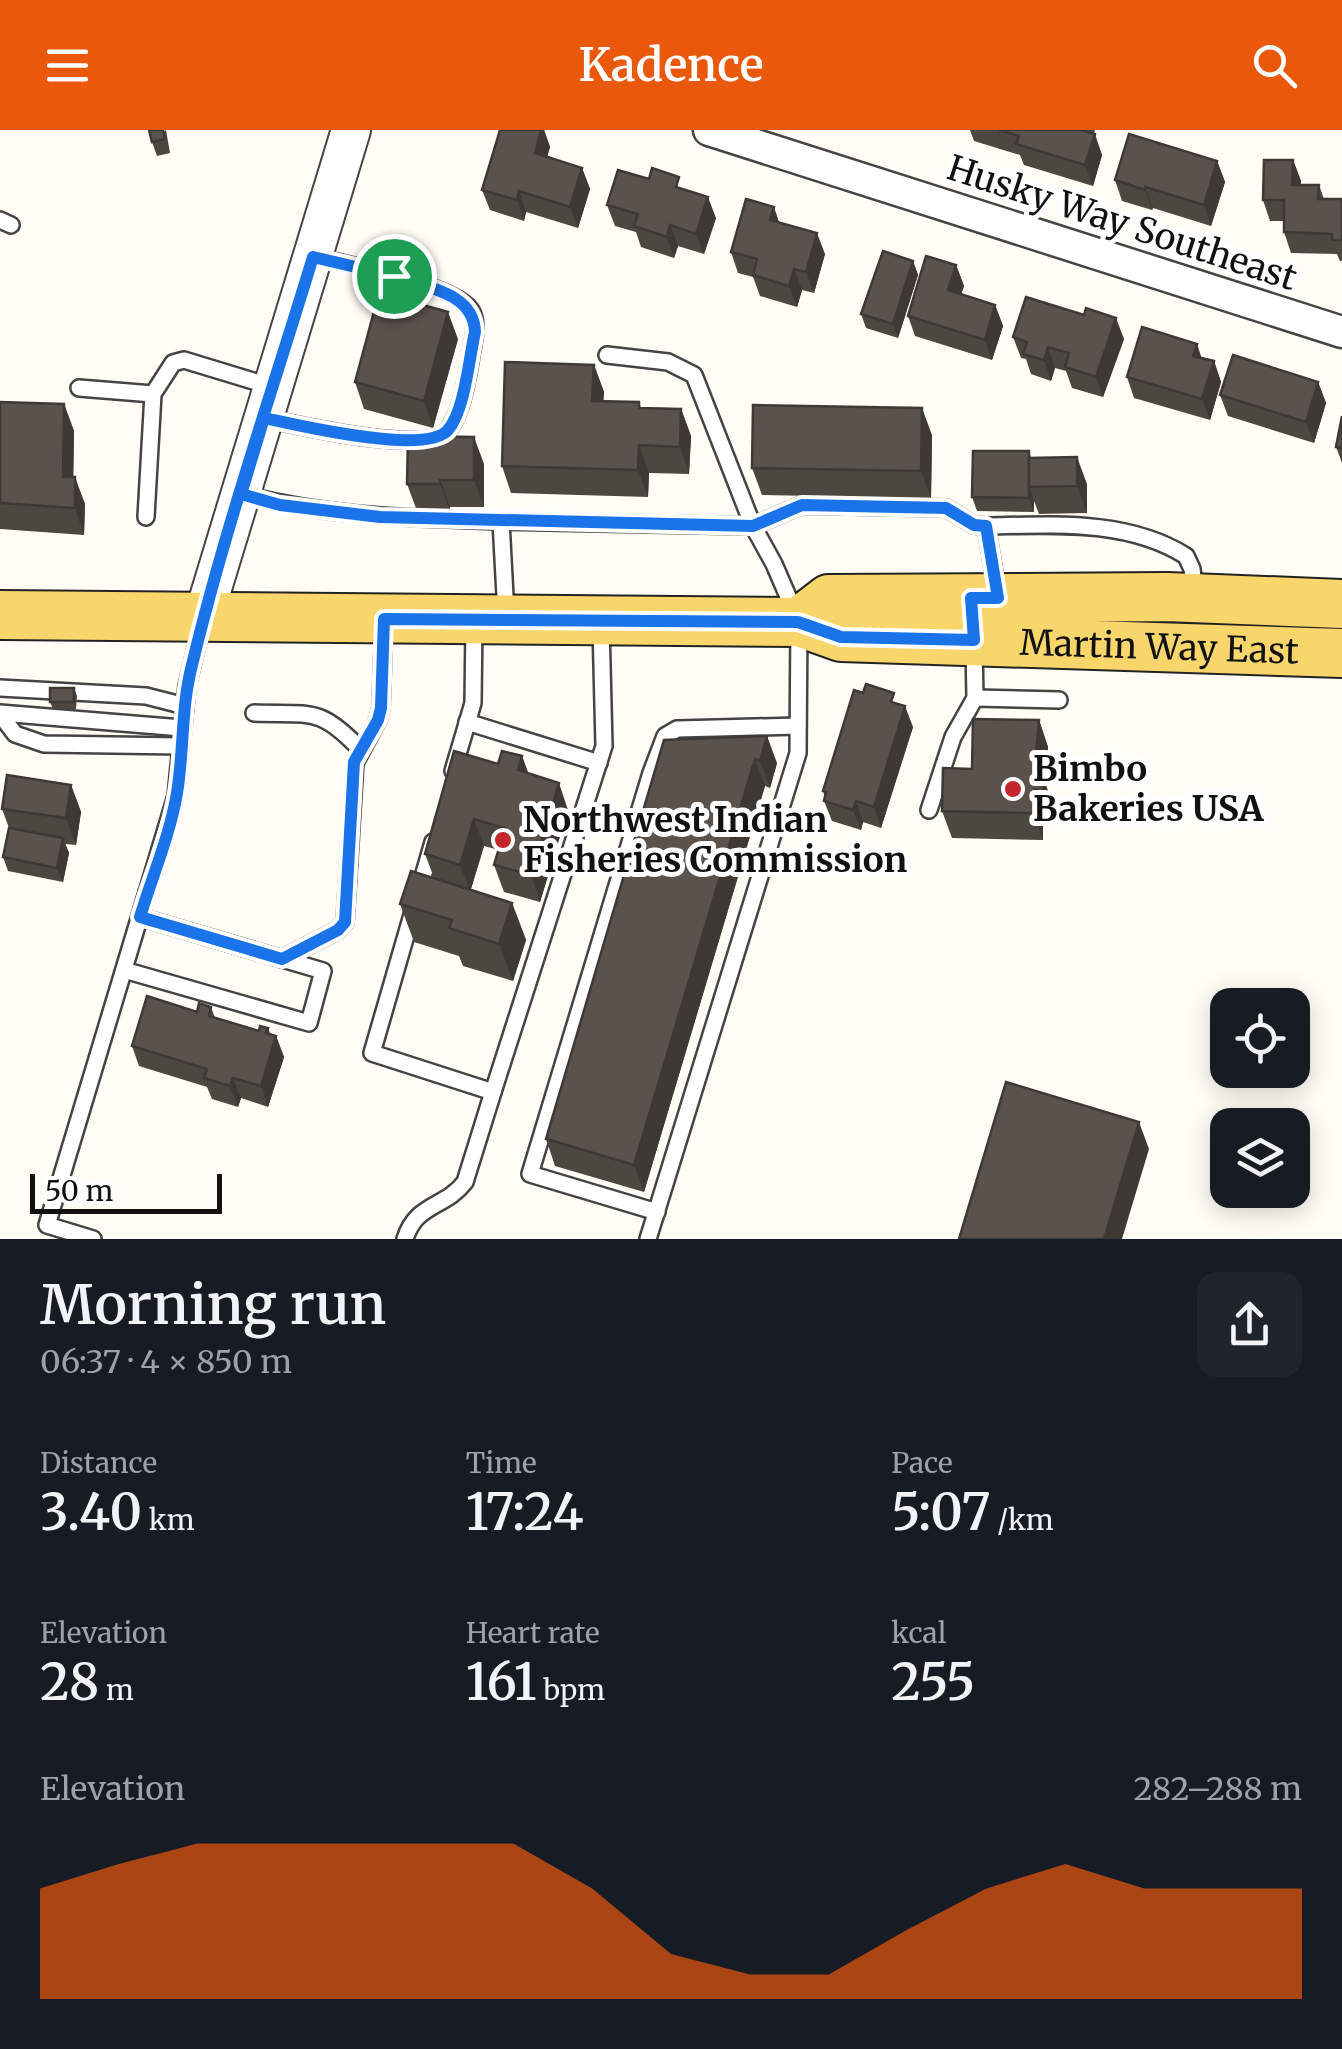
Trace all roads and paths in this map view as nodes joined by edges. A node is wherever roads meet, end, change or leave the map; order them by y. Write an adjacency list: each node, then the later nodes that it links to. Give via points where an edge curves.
1 (708, 130): 4 (street, Husky Way Southeast)
2 (347, 131): 3 (street)
3 (313, 257): 8 (street); 8 (lane, via 394,276 470,308 475,332 456,417 437,438 390,440)
4 (1342, 332)
5 (607, 355): 12 (lane, via 668,362 694,376)
6 (79, 388): 7 (lane)
7 (153, 394): 8 (lane, via 173,363 184,360); 10 (lane)
8 (269, 402): 9 (street)
9 (241, 494): 11 (lane, via 337,514); 16 (street)
10 (146, 517)
11 (501, 521): 12 (lane); 18 (lane)
12 (753, 526): 13 (lane, via 802,505 946,508); 21 (lane)
13 (986, 526): 19 (lane); 22 (lane, via 1096,526 1186,556)
14 (1342, 604): 22 (main road, Martin Way East)
15 (0, 615): 16 (main road, Martin Way East)
16 (203, 618): 17 (main road, Martin Way East); 27 (lane)
17 (384, 619): 18 (main road, Martin Way East); 34 (lane, via 381,708)
18 (490, 619): 20 (main road, Martin Way East); 30 (lane)
19 (986, 619): 21 (main road, Martin Way East, via 841,637); 22 (main road, Martin Way East); 25 (lane)
20 (600, 620): 21 (main road, Martin Way East); 35 (lane)
21 (798, 622): 31 (lane)
22 (1194, 622): 23 (main road, Martin Way East)
23 (1342, 653)
24 (0, 688): 27 (lane, via 146,696)
25 (975, 698): 26 (lane); 37 (lane, via 953,737)
26 (1059, 700)
27 (185, 706): 32 (lane)
28 (254, 713): 34 (lane, via 319,716)
29 (0, 714): 32 (lane); 33 (lane, via 14,734 44,744)
30 (467, 722): 35 (lane); 36 (lane)
31 (798, 726): 43 (lane, via 797,762); 43 (lane, via 677,729 665,736 530,1174)
32 (182, 728): 33 (lane)
33 (181, 746): 39 (lane, via 176,796)
34 (360, 750): 40 (lane, via 345,922)
35 (599, 763): 42 (lane)
36 (446, 795)
37 (929, 810)
38 (435, 832): 42 (lane, via 372,1053)
39 (140, 917): 40 (lane); 41 (lane)
40 (282, 959): 41 (lane, via 324,971 309,1023)
41 (124, 970): 44 (lane, via 47,1225)
42 (493, 1092): 45 (lane, via 465,1182 416,1215)
43 (656, 1212): 46 (lane)
44 (84, 1238)
45 (405, 1239)
46 (648, 1239)

